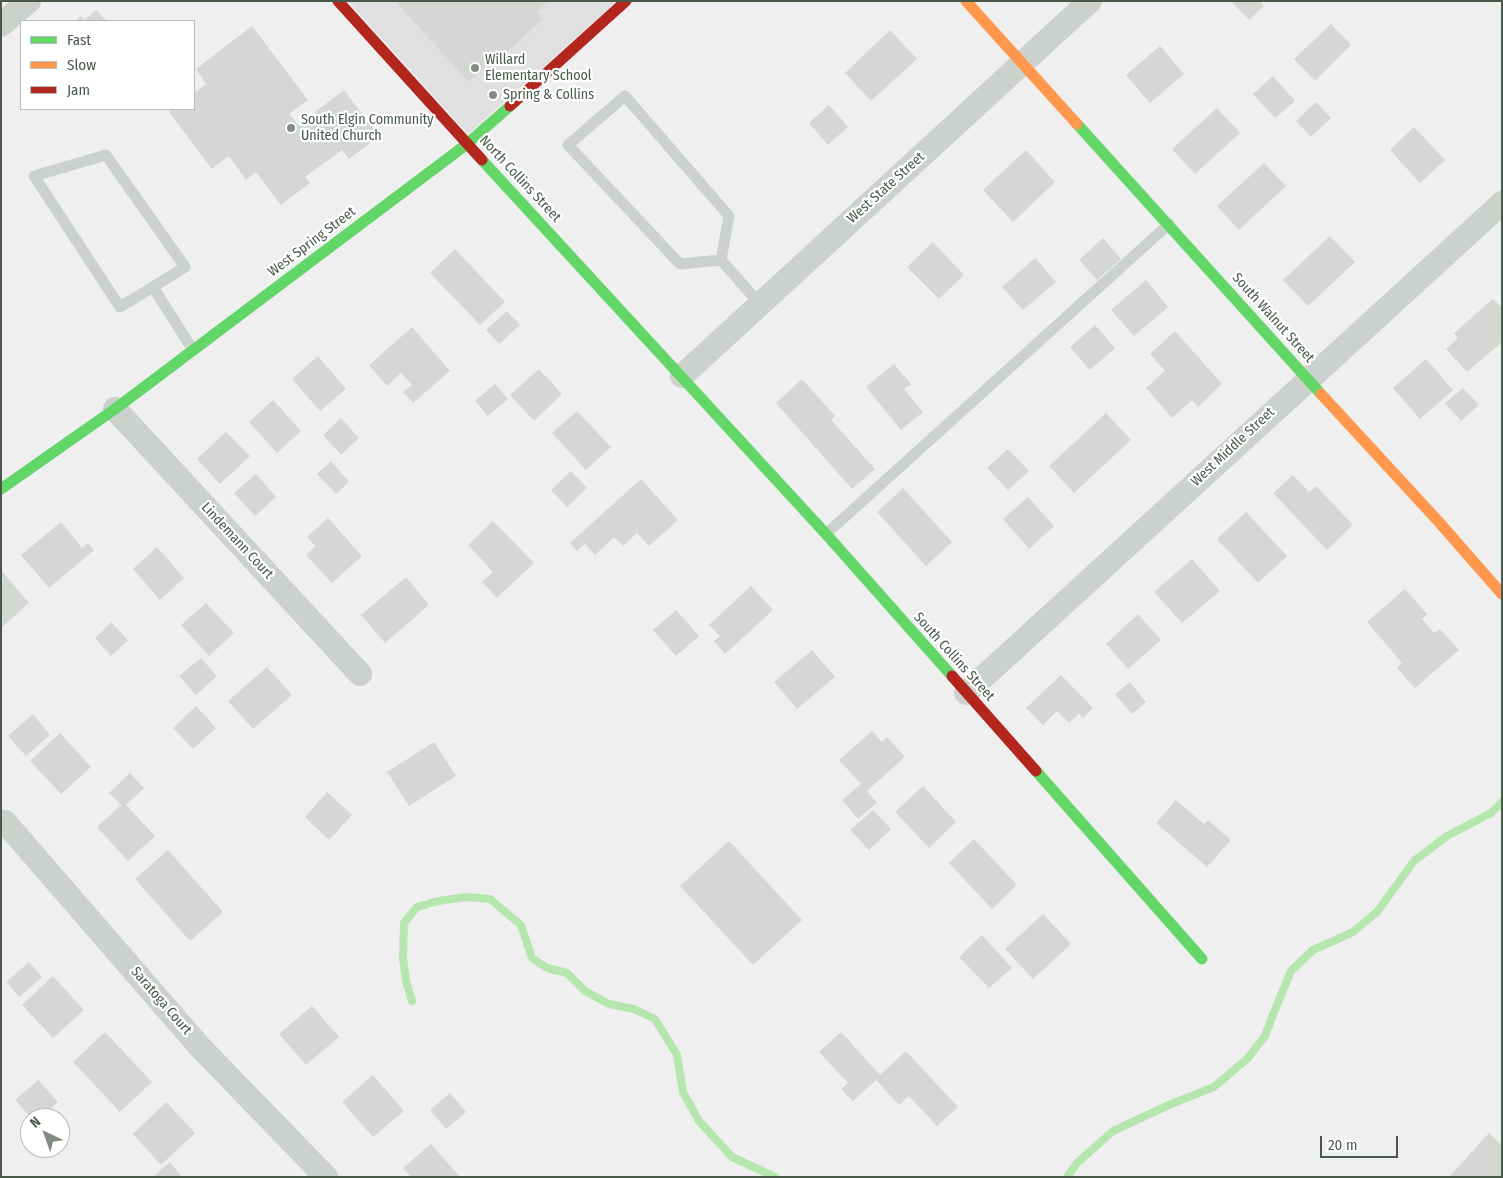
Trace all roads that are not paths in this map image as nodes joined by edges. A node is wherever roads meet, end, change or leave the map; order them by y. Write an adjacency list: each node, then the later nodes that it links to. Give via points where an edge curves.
1 (29, 1): 6 (street)
2 (338, 1): 8 (street, North Collins Street)
3 (626, 1): 8 (street, West Spring Street)
4 (966, 1): 7 (street, South Walnut Street)
5 (1090, 1): 7 (street, West State Street)
6 (1, 25)
7 (1022, 64): 10 (street, South Walnut Street); 13 (street, West State Street)
8 (467, 144): 14 (street, West Spring Street); 15 (street, North Collins Street)
9 (1502, 203): 16 (street, West Middle Street)
10 (1169, 224): 16 (street, South Walnut Street); 19 (lane)
11 (721, 260): 11 (lane, via 729,216 625,96 568,145 680,264); 13 (lane)
12 (153, 287): 12 (lane, via 185,267 106,155 34,176 120,307); 14 (lane)
13 (760, 304): 15 (street, West State Street)
14 (193, 350): 17 (street, West Spring Street)
15 (682, 376): 19 (street, South Collins Street)
16 (1308, 379): 20 (street, South Walnut Street); 22 (street, West Middle Street)
17 (114, 409): 18 (street, West Spring Street); 21 (street, Lindemann Court)
18 (1, 489)
19 (826, 534): 22 (street, South Collins Street)
20 (1502, 594)
21 (360, 674)
22 (966, 693): 24 (street, South Collins Street)
23 (1, 823): 25 (street, Saratoga Court, via 5,822 200,1046)
24 (1202, 959)
25 (326, 1177)

